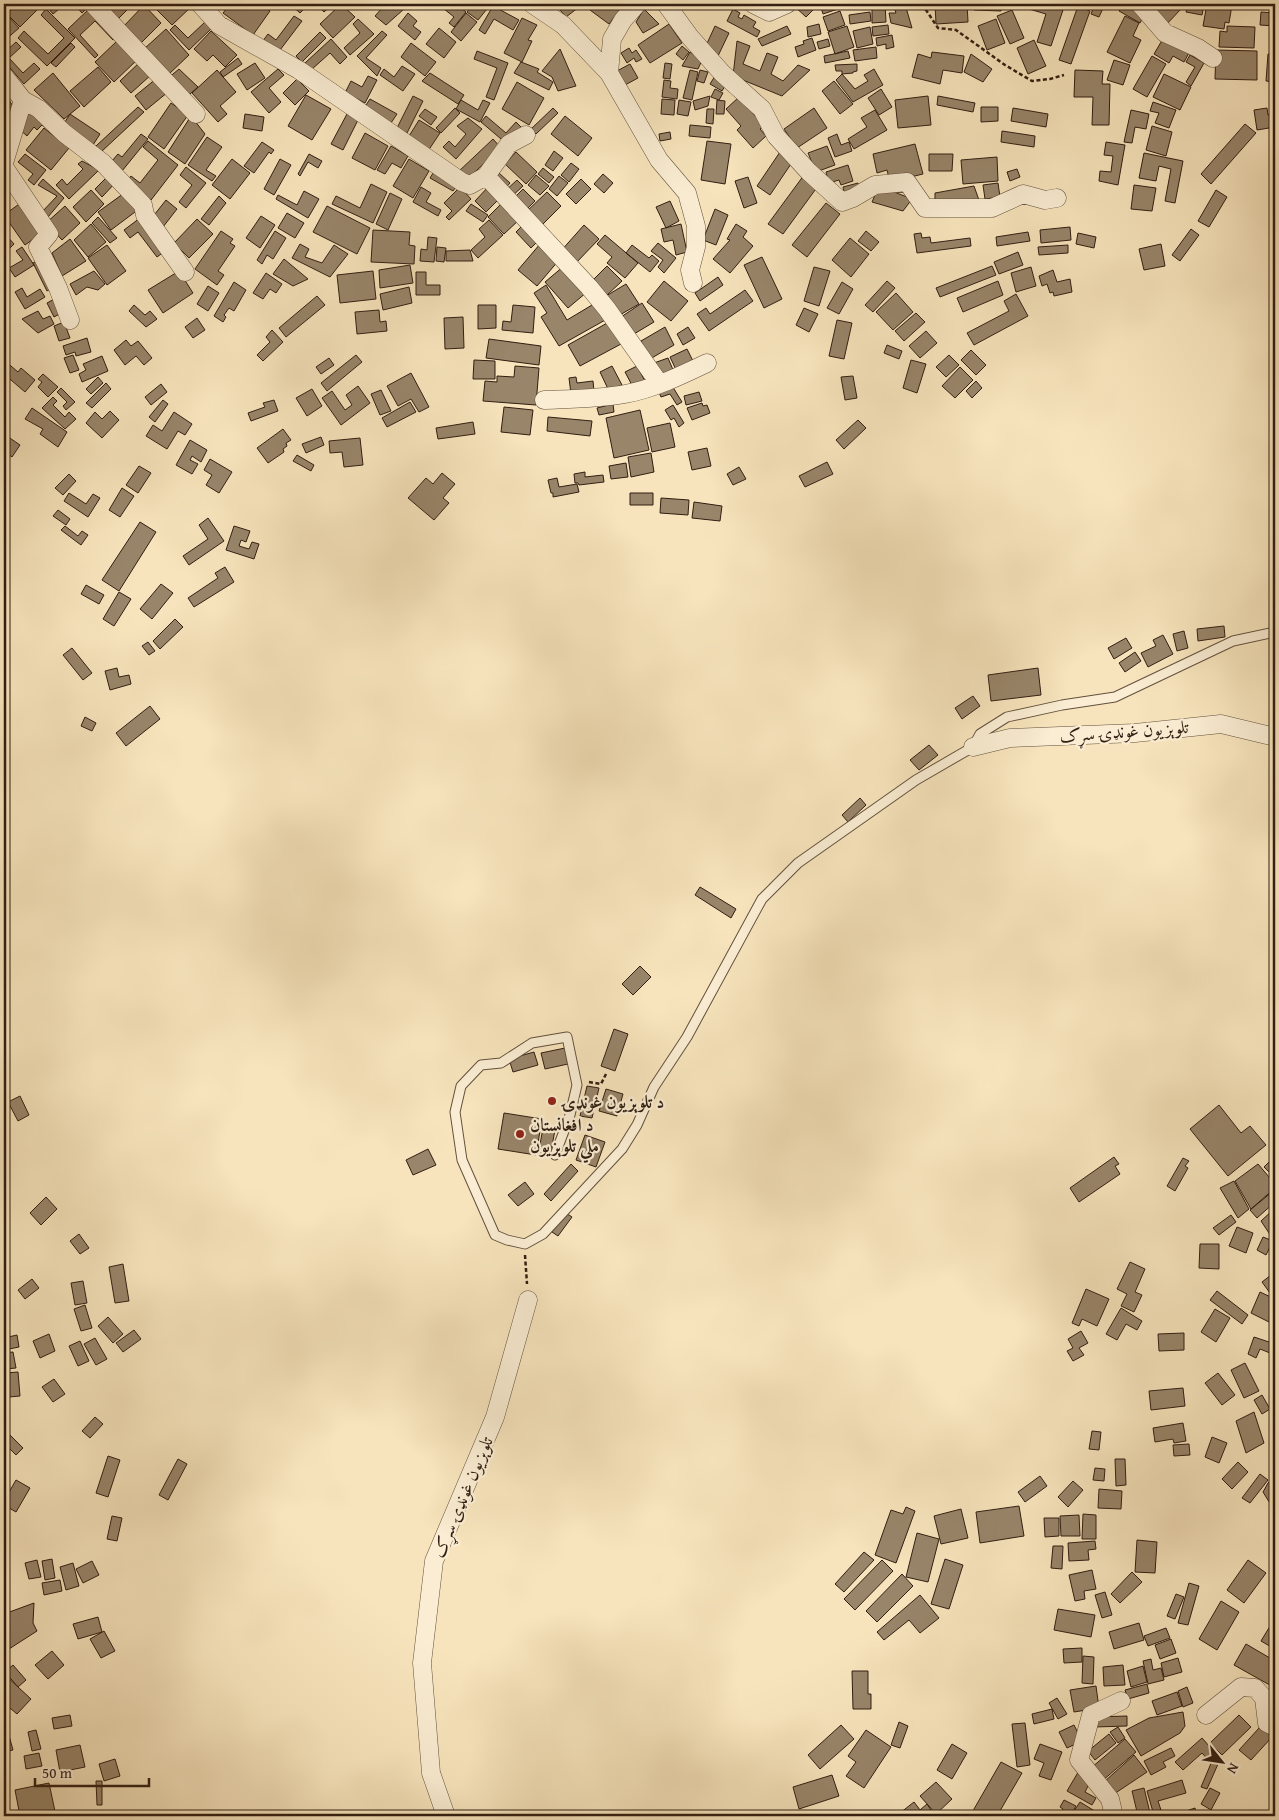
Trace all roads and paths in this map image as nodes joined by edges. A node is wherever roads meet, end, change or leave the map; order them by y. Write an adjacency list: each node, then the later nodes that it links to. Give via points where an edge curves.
1 (93, 4): 15 (street)
2 (200, 4): 19 (street, via 219,25 299,70 462,182 470,185)
3 (532, 4): 11 (street, via 563,25)
4 (637, 4): 11 (street, via 612,39)
5 (666, 4): 20 (street, via 722,73 762,109 776,136 842,202 875,185 907,182 925,208 992,208 1023,194 1045,200)
6 (754, 4): 7 (street, via 769,12)
7 (787, 4)
8 (922, 4): 12 (path, via 938,28 956,30 1032,81)
9 (1140, 4): 10 (street, via 1165,33)
10 (1213, 58)
11 (609, 73): 22 (street, via 659,160 687,193 696,226 696,247 690,270)
12 (1064, 75)
13 (4, 76): 14 (street)
14 (23, 100): 17 (street); 21 (street, via 103,163 144,205 145,215)
15 (196, 114)
16 (526, 135): 19 (street, via 510,144)
17 (4, 163)
18 (4, 168): 23 (street, via 49,234 38,247)
19 (486, 176): 25 (street, via 589,286)
20 (1057, 198)
21 (185, 272)
22 (693, 282)
23 (70, 320)
24 (707, 363): 25 (street)
25 (659, 383): 26 (street, via 626,394)
26 (544, 400)
27 (1275, 632): 29 (lane, via 1233,641 1115,696 1007,717 980,734)
28 (1275, 737): 29 (street, تلوېزيون غونډۍ سړک, via 1221,724 1135,733 1010,738)
29 (973, 747): 33 (lane, via 916,780 798,864 762,899 687,1037 654,1087 638,1125 622,1148 543,1234)
30 (606, 1074): 31 (path, via 601,1084)
31 (583, 1080)
32 (556, 1155): 33 (lane, via 577,1085 566,1038 532,1043 501,1063 481,1065 461,1086 455,1112 462,1160 495,1235)
33 (525, 1244): 34 (path)
34 (528, 1300): 38 (street, تلوېزيون غونډۍ سړک, via 495,1417 434,1561 422,1663 430,1773)
35 (1121, 1701): 39 (street, via 1091,1715 1079,1760 1110,1799)
36 (1206, 1715): 37 (street, via 1241,1687 1255,1688 1264,1698 1267,1723)
37 (1275, 1727)
38 (446, 1816)
39 (1114, 1816)

